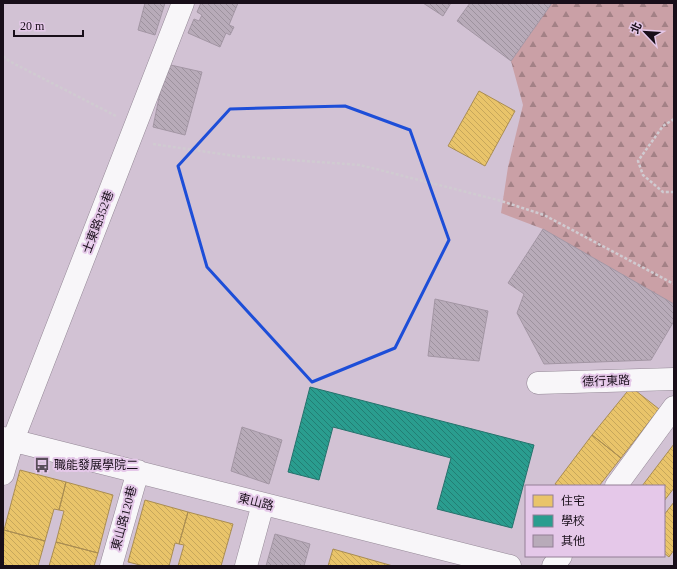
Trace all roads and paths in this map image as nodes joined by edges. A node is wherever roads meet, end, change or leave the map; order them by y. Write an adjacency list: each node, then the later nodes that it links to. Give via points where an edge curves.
1 (183, 3): 4 (street, 士東路352巷)
2 (3, 56): 4 (path, via 117,116)
3 (674, 119): 5 (path, via 663,126 638,161 643,175 663,192)
4 (134, 129): 6 (path, via 151,143 235,156 360,165 498,200 544,215); 10 (street, 士東路352巷)
5 (674, 192)
6 (674, 284)
7 (674, 379): 8 (street, 德行東路)
8 (538, 383)
9 (674, 407): 13 (street)
10 (8, 439): 11 (street, 東山路); 12 (street, 士東路352巷)
11 (138, 471): 14 (street, 東山路); 16 (street, 東山路120巷)
12 (3, 474)
13 (617, 485)
14 (263, 504): 17 (street); 18 (street, 東山路)
15 (560, 557): 19 (street)
16 (111, 566)
17 (246, 566)
18 (510, 566)
19 (553, 566)

